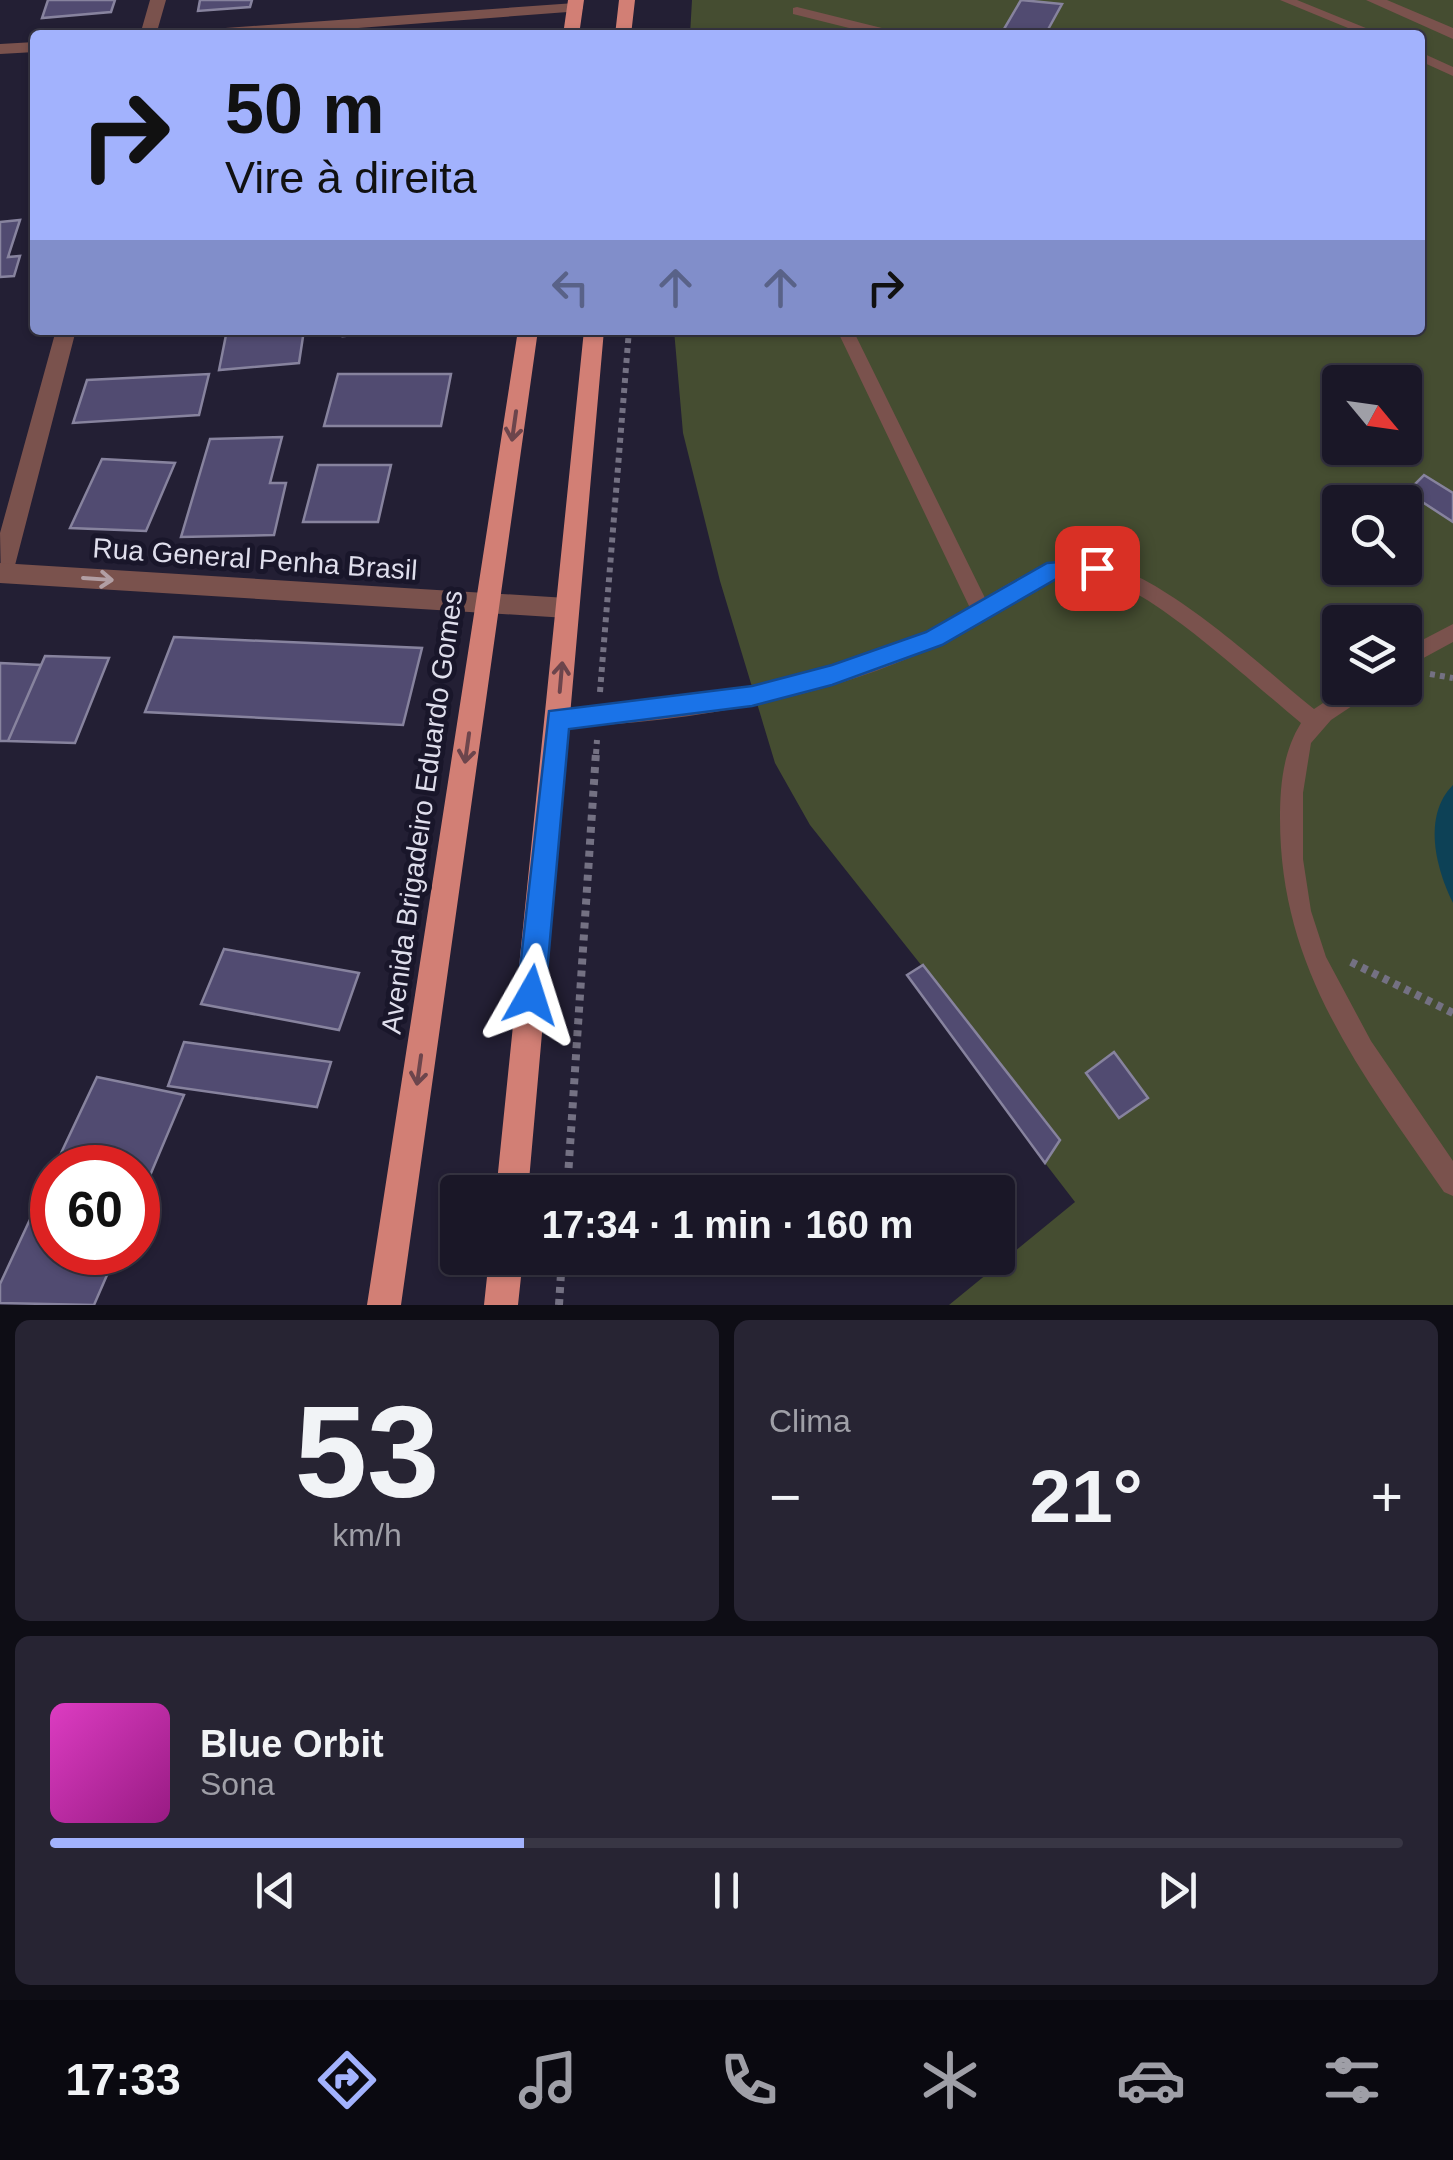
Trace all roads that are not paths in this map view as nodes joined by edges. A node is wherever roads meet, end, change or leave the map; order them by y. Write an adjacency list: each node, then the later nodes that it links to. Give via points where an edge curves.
1 (158, 0): 7 (street)
2 (627, 0): 10 (main road)
3 (1286, 0): 12 (lane)
4 (1374, 0): 13 (street)
5 (575, 4): 8 (street); 9 (main road)
6 (796, 12): 11 (lane)
7 (149, 30)
8 (259, 30)
9 (572, 30)
10 (624, 30)
11 (872, 30)
12 (1363, 30)
13 (1453, 34)
14 (30, 46): 15 (street)
15 (0, 49)
16 (1425, 58): 17 (lane)
17 (1453, 72)
18 (65, 335): 22 (street)
19 (527, 335): 23 (main road, Avenida Brigadeiro Eduardo Gomes, one-way to 23)
20 (593, 335): 24 (main road)
21 (846, 335): 25 (lane)
22 (0, 573): 23 (street, Rua General Penha Brasil, one-way to 23)
23 (488, 604): 24 (street, Rua General Penha Brasil); 34 (main road, Avenida Brigadeiro Eduardo Gomes, one-way to 34)
24 (566, 608): 29 (main road, one-way to 24)
25 (982, 613): 29 (lane, via 832,675 752,696); 30 (lane, via 1054,570 1097,568 1140,584)
26 (1453, 632): 27 (lane)
27 (1422, 649)
28 (1338, 705): 30 (lane)
29 (558, 719): 31 (main road)
30 (1314, 721): 32 (lane, via 1293,772 1288,844 1294,900 1354,1038)
31 (514, 1175)
32 (1453, 1182)
33 (504, 1275): 35 (main road)
34 (384, 1305)
35 (501, 1305)

